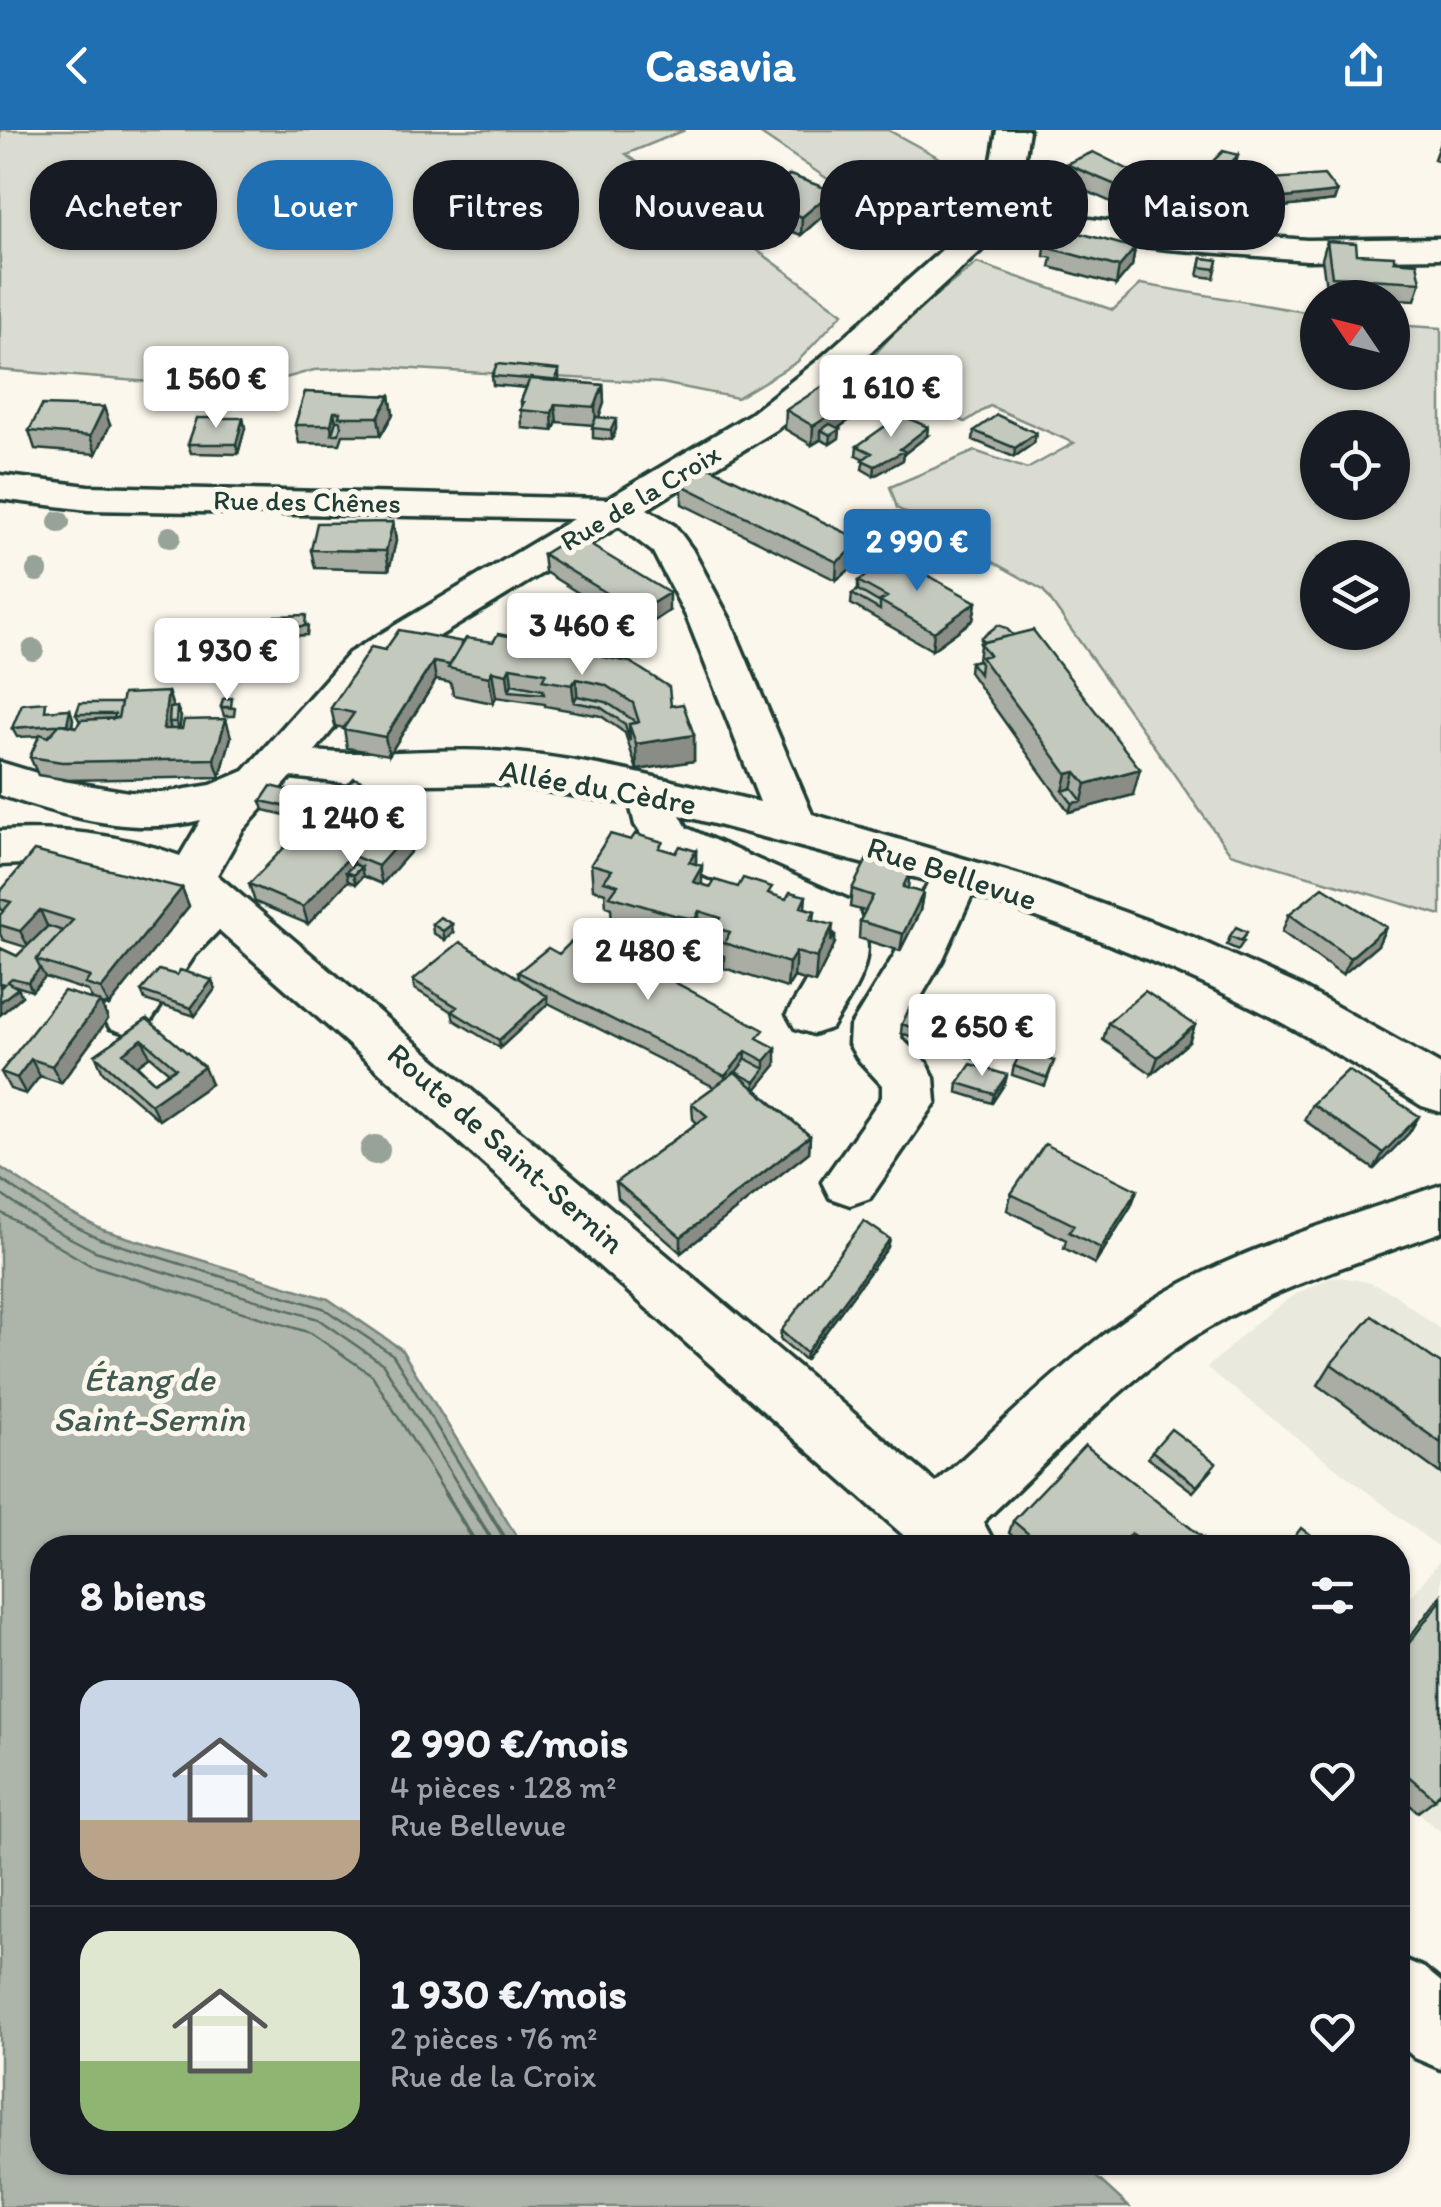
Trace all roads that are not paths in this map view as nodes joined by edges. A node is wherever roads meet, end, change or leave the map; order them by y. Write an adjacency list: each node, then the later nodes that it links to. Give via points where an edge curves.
1 (1013, 130): 2 (street, Rue de la Croix)
2 (1008, 160)
3 (1088, 229): 4 (street, via 1307,250)
4 (1441, 248)
5 (960, 250): 7 (street, Rue de la Croix, via 800,395)
6 (0, 488): 7 (street, Rue des Chênes, via 88,498 505,504)
7 (615, 512): 8 (street, Rue de la Croix, via 380,650); 13 (street, via 661,534 672,549 708,618)
8 (272, 769): 10 (street, Allée du Cèdre, via 494,767); 12 (street, via 239,794); 17 (street, Rue de la Croix, via 225,820)
9 (0, 778): 11 (street)
10 (651, 793): 13 (street, Allée du Cèdre); 19 (street, via 670,840 836,916 845,959)
11 (96, 806): 12 (street); 15 (street, via 108,818)
12 (166, 808): 17 (street, Route de Saint-Sernin, via 180,819)
13 (793, 826): 16 (street, Rue Bellevue)
14 (0, 848): 15 (street, Route de Saint-Sernin)
15 (113, 853): 17 (street, Route de Saint-Sernin)
16 (956, 874): 20 (street, Rue Bellevue, via 1230,974); 21 (street, via 917,962 876,1027 875,1044 908,1078 909,1102)
17 (202, 880): 18 (street, Rue de la Croix, via 177,942); 23 (street, Route de Saint-Sernin)
18 (128, 1014)
19 (812, 1014)
20 (1441, 1092)
21 (850, 1182)
22 (1441, 1208): 23 (street, via 1248,1277 1184,1312 1125,1353)
23 (951, 1535)
24 (1410, 2005): 25 (street)
25 (1441, 2032)

